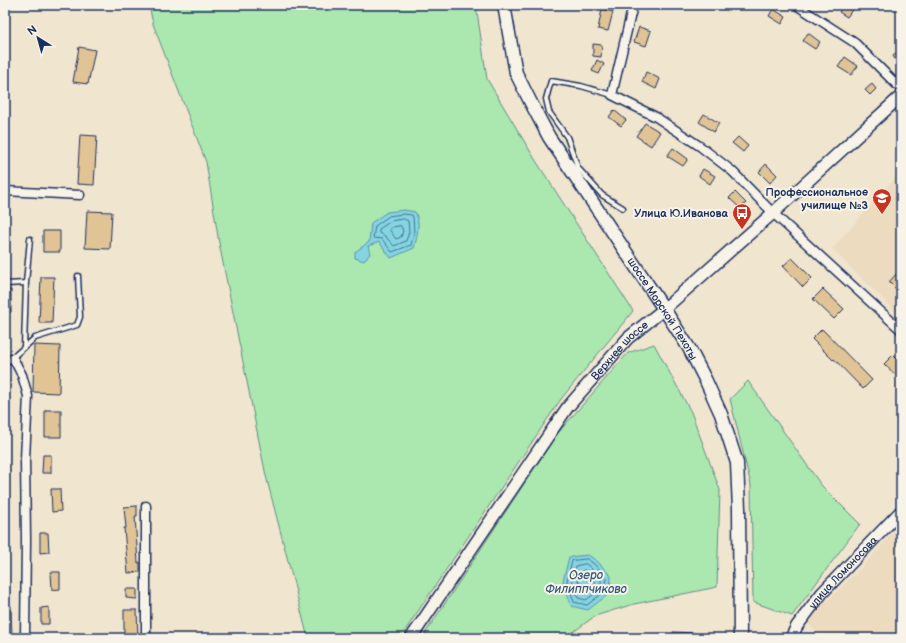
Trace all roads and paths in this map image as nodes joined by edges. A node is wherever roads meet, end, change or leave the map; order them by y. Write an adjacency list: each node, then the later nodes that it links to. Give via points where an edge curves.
1 (504, 5): 15 (main road, шоссе Морской Пехоты, via 516,73 530,101 549,137)
2 (633, 5): 5 (street)
3 (796, 5): 4 (street, via 855,43)
4 (901, 89)
5 (612, 95): 9 (lane, via 551,81 546,99 549,112 567,137 578,168 602,195); 10 (street, via 656,117 701,146 732,171)
6 (901, 96): 10 (street, Верхнее шоссе)
7 (5, 191): 8 (street)
8 (80, 195)
9 (622, 208)
10 (773, 213): 15 (street, Верхнее шоссе); 16 (street)
11 (30, 239): 13 (lane)
12 (78, 276): 17 (lane, via 80,317 77,325 35,338)
13 (26, 283): 14 (lane); 17 (lane)
14 (5, 284)
15 (664, 309): 24 (street, Верхнее шоссе, via 628,338 567,408); 25 (main road, шоссе Морской Пехоты, via 706,381 721,414 737,463)
16 (901, 330)
17 (24, 347): 18 (lane)
18 (13, 358): 19 (lane); 22 (street, via 22,375 28,396 25,459)
19 (5, 364)
20 (146, 506): 23 (street)
21 (901, 511): 26 (street, улица Ломоносова, via 822,593 797,626)
22 (25, 638)
23 (146, 638)
24 (411, 638)
25 (740, 638)
26 (792, 638)

